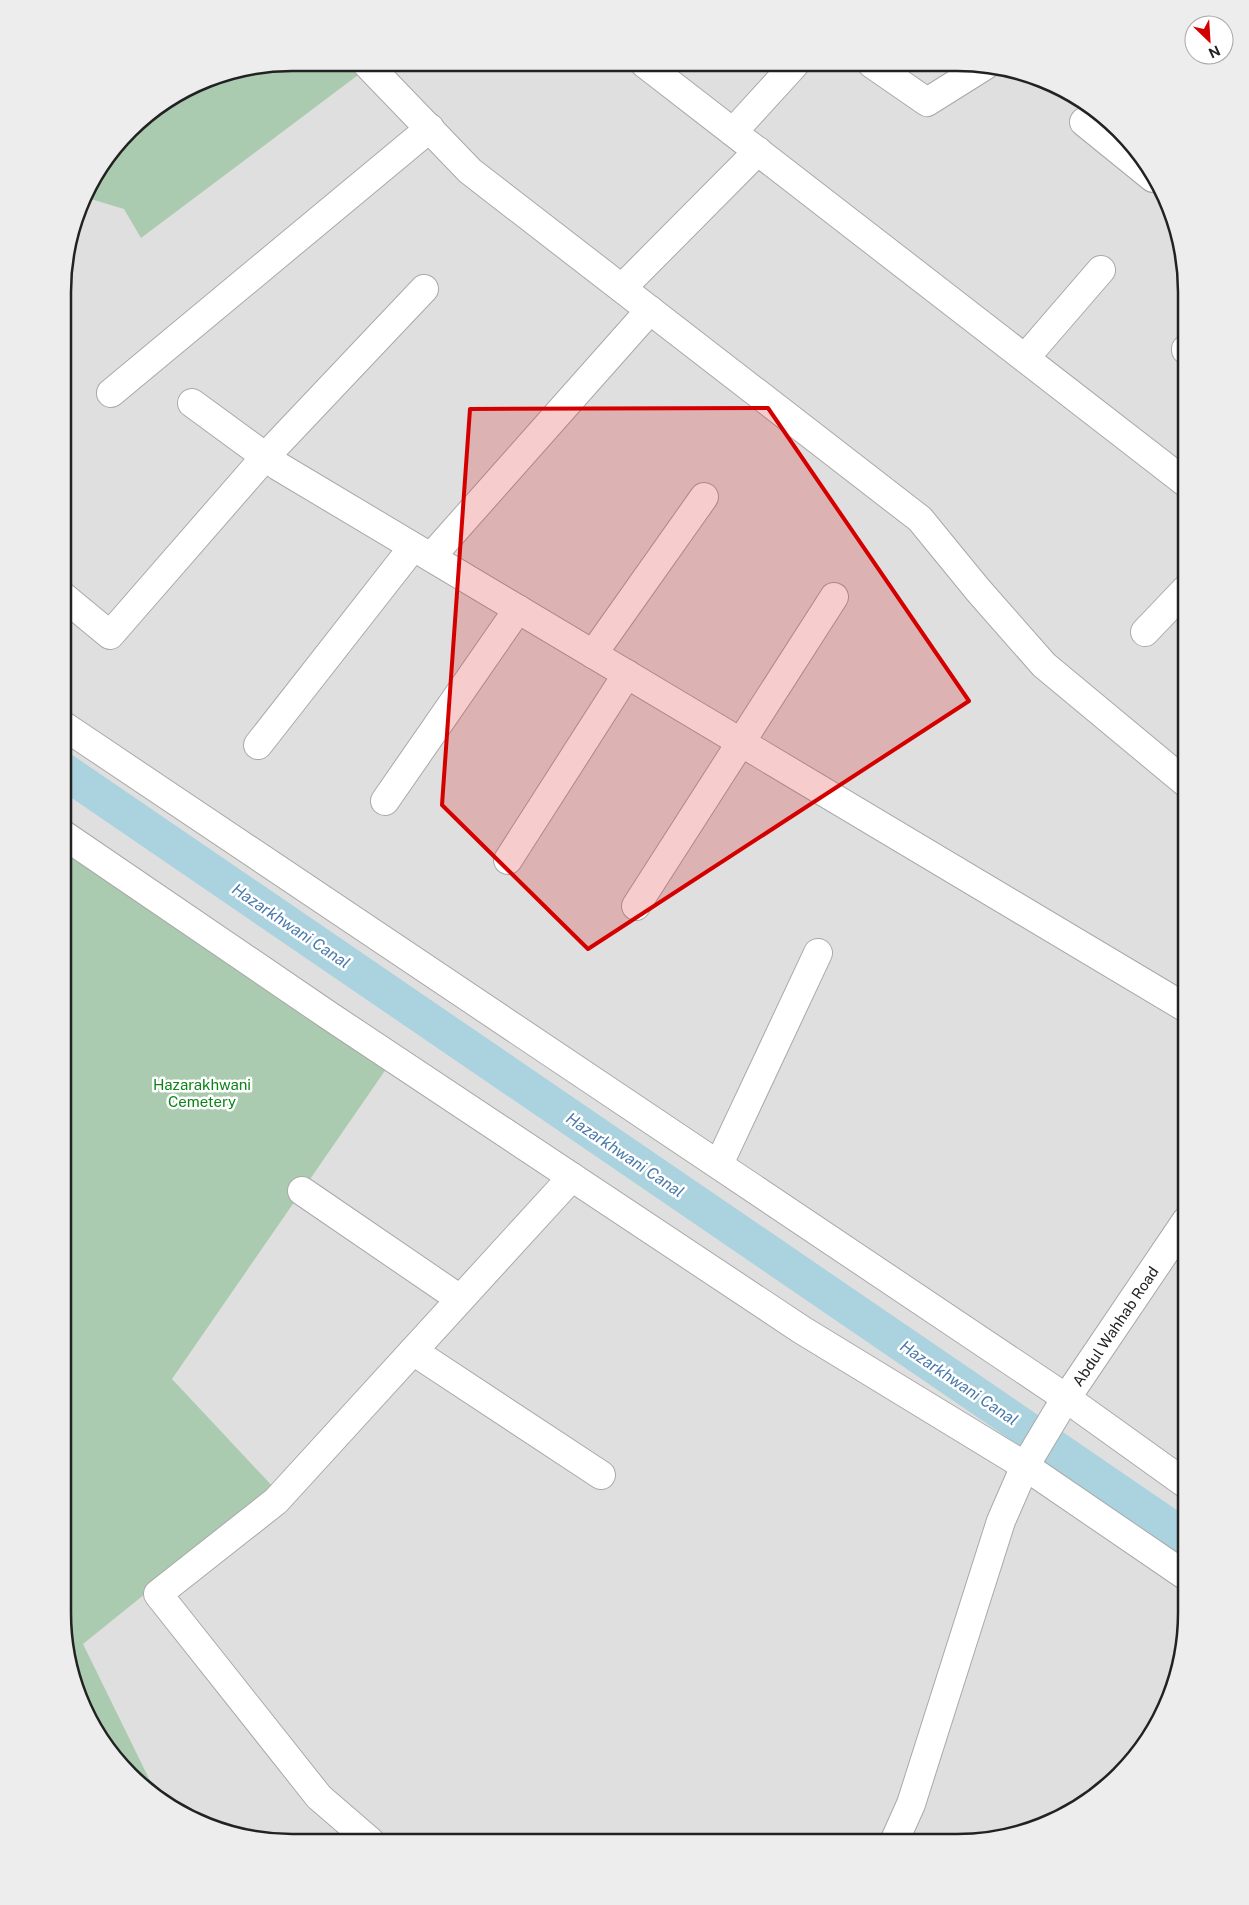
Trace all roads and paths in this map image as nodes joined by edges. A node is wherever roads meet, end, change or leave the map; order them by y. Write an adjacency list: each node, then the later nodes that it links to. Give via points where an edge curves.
1 (374, 71): 7 (street)
2 (654, 71): 8 (street)
3 (789, 71): 8 (street)
4 (882, 71): 5 (street, via 927,102)
5 (973, 72)
6 (1084, 122): 9 (street)
7 (430, 128): 12 (street, via 470,171); 16 (street)
8 (733, 132): 10 (street)
9 (1121, 145)
10 (758, 151): 12 (street); 15 (street)
11 (1101, 270): 15 (street)
12 (622, 288): 14 (street)
13 (424, 289): 18 (street)
14 (650, 310): 21 (street); 32 (street, via 920,519 1044,665)
15 (1025, 358): 19 (street)
16 (111, 393)
17 (192, 403): 18 (street)
18 (265, 457): 21 (street); 24 (street, via 110,635)
19 (1178, 475)
20 (704, 497): 27 (street)
21 (422, 552): 25 (street); 31 (street)
22 (834, 597): 30 (street)
23 (1178, 597): 26 (street)
24 (71, 603)
25 (518, 609): 27 (street); 33 (street)
26 (1145, 632)
27 (593, 654): 28 (street)
28 (627, 674): 30 (street); 35 (street)
29 (71, 731): 39 (street)
30 (741, 742): 36 (street); 38 (street)
31 (258, 745)
32 (1178, 776)
33 (385, 801)
34 (71, 840): 40 (street)
35 (508, 860)
36 (636, 906)
37 (818, 953): 39 (street)
38 (1178, 1003)
39 (719, 1164): 45 (street)
40 (572, 1177): 43 (street); 46 (street, via 802,1330)
41 (302, 1191): 43 (street)
42 (1178, 1235): 45 (street, Abdul Wahhab Road)
43 (460, 1300): 44 (street)
44 (413, 1351): 47 (street); 50 (street, via 276,1501 158,1594 319,1797)
45 (1064, 1402): 46 (street, Abdul Wahhab Road); 48 (street)
46 (1025, 1466): 49 (street); 51 (street, Abdul Wahhab Road, via 1002,1521 911,1804)
47 (601, 1475)
48 (1178, 1479)
49 (1178, 1571)
50 (362, 1834)
51 (898, 1834)

